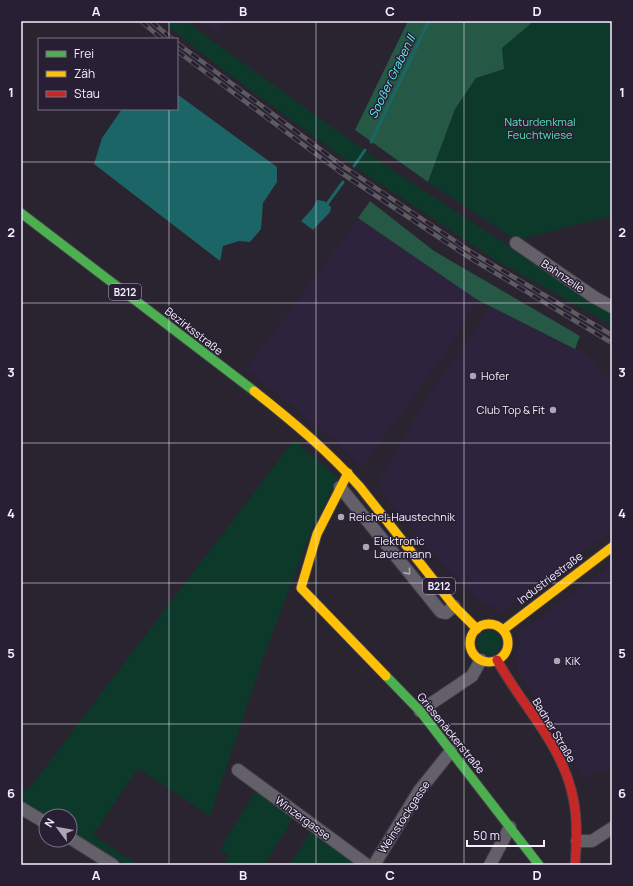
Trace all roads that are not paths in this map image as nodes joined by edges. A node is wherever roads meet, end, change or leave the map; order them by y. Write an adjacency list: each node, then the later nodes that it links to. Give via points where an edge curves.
1 (21, 213): 4 (main road, Bezirksstraße / B212, via 255,393 317,443)
2 (516, 243): 3 (street, Bahnzeile)
3 (612, 307)
4 (348, 473): 5 (main road); 7 (main road, B212)
5 (340, 487): 7 (street, one-way to 7, via 441,612 446,613); 12 (main road, Griesenäckerstraße, via 317,534 301,588)
6 (612, 546): 9 (main road, Industriestraße)
7 (454, 606): 8 (main road, B212)
8 (477, 629): 9 (main road, via 493,624); 10 (main road, via 473,634 471,646 476,657)
9 (503, 630): 11 (main road, via 508,648)
10 (481, 660): 11 (main road); 12 (street, via 472,676)
11 (497, 660): 19 (main road, Badner Straße, via 504,675 547,737 568,778 575,809)
12 (420, 711): 13 (main road, Griesenäckerstraße)
13 (451, 751): 17 (main road, Griesenäckerstraße); 23 (street, Weinstockgasse, via 419,791)
14 (238, 770): 22 (street, Winzergasse)
15 (21, 808): 16 (street)
16 (38, 818)
17 (510, 827): 24 (street); 25 (main road, Griesenäckerstraße)
18 (612, 828): 19 (street, via 592,841)
19 (577, 841): 26 (main road, Badner Straße)
20 (78, 843): 21 (street)
21 (112, 865)
22 (367, 865)
23 (374, 865)
24 (490, 865)
25 (539, 865)
26 (575, 865)

